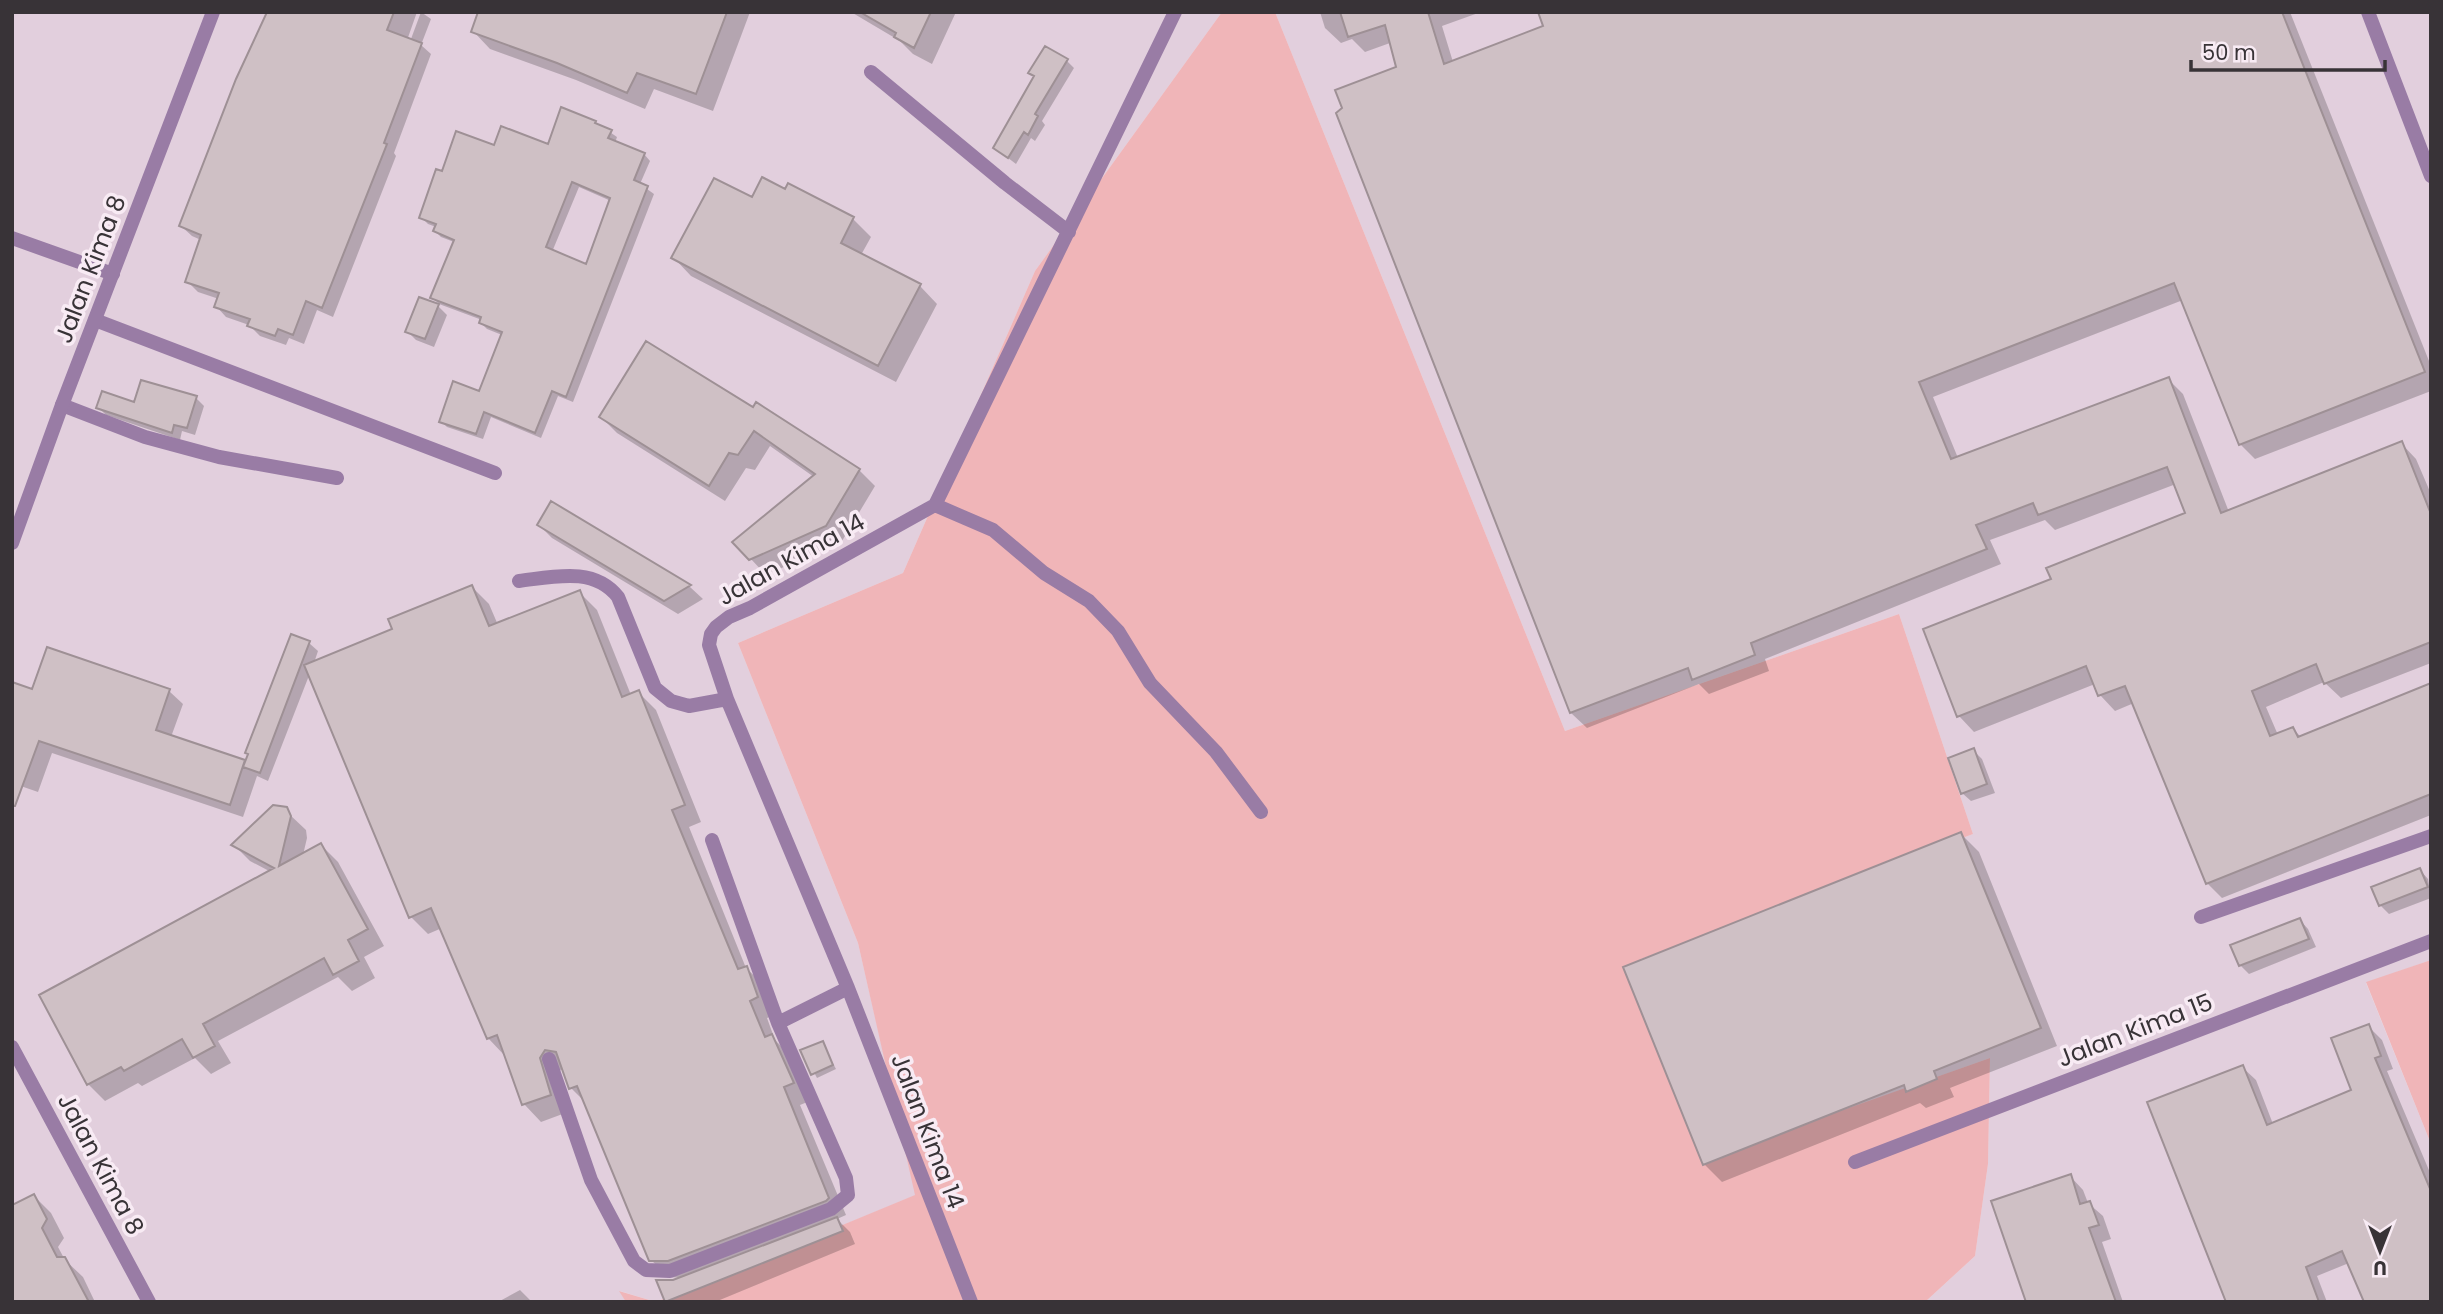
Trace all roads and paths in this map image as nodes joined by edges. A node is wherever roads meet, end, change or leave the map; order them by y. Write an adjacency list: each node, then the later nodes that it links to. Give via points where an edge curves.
1 (213, 12): 8 (street, Jalan Kima 8)
2 (1175, 12): 6 (street)
3 (2368, 12): 5 (street)
4 (871, 72): 6 (street)
5 (2431, 176)
6 (1069, 232): 13 (street)
7 (12, 237): 8 (street)
8 (113, 274): 9 (street, Jalan Kima 8)
9 (95, 320): 10 (street, Jalan Kima 8); 11 (street)
10 (62, 405): 12 (street, via 145,437 219,457); 14 (street, Jalan Kima 8)
11 (495, 473)
12 (337, 478)
13 (935, 505): 16 (street, Jalan Kima 14, via 716,627 709,645); 17 (street, via 993,530 1044,573 1089,601 1118,631 1150,684 1216,752)
14 (12, 543)
15 (519, 582): 16 (street, via 576,575 610,586 655,688 671,701 689,706)
16 (727, 699): 22 (street, Jalan Kima 14)
17 (1261, 812)
18 (2431, 836): 20 (street)
19 (712, 840): 23 (street)
20 (2201, 917)
21 (2431, 941): 26 (street, Jalan Kima 15)
22 (848, 988): 23 (street); 28 (street, Jalan Kima 14)
23 (778, 1023): 25 (street, via 846,1178 848,1195 831,1209 670,1271 646,1270 634,1261 591,1180)
24 (12, 1047): 27 (street, Jalan Kima 8)
25 (549, 1059)
26 (1855, 1162)
27 (149, 1302)
28 (971, 1302)

